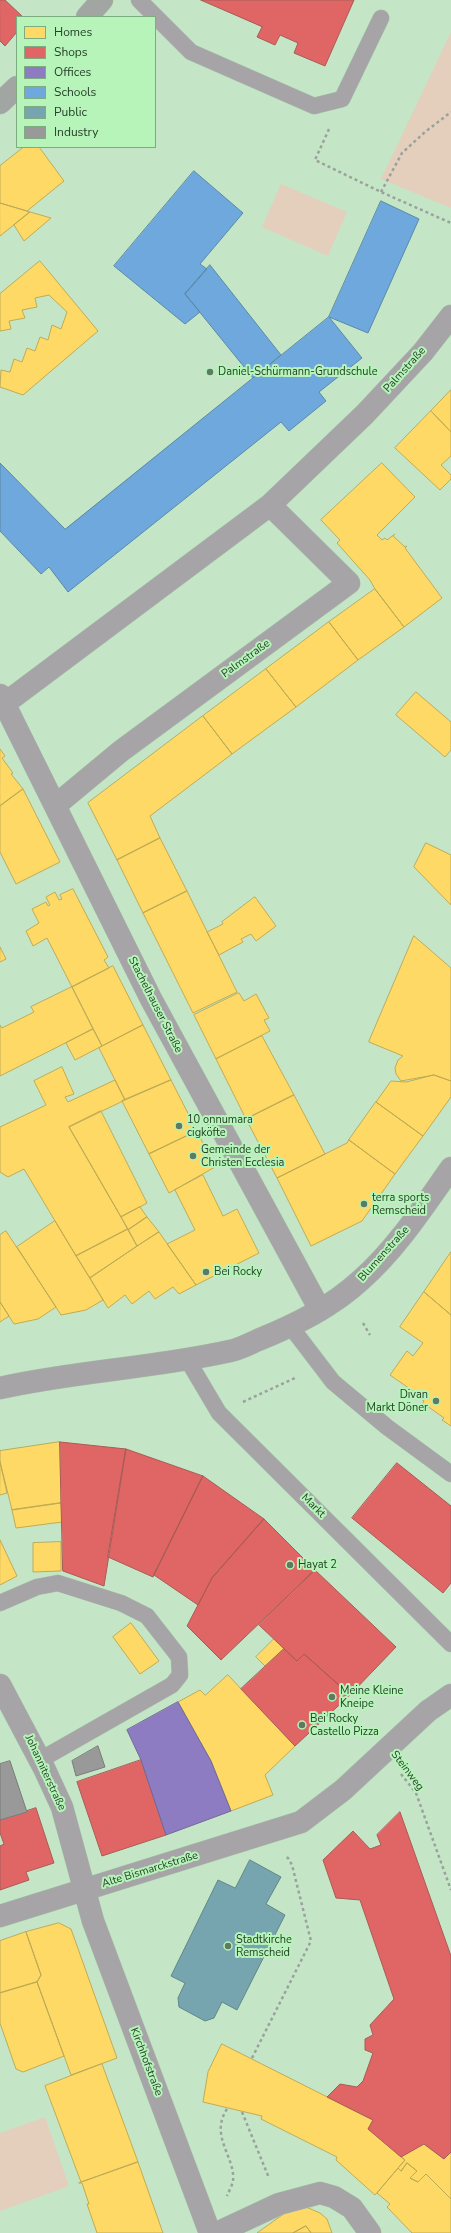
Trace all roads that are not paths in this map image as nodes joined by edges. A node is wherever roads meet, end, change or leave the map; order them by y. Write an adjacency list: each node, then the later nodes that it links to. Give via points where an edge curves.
1 (102, 0): 3 (main road)
2 (139, 0): 4 (lane)
3 (88, 16)
4 (155, 16)
5 (156, 17): 6 (lane, via 191,52 314,106 342,99)
6 (381, 18)
7 (16, 88): 8 (main road)
8 (0, 103)
9 (451, 316): 10 (street, Palmstraße, via 423,352 365,414)
10 (270, 505): 11 (street, Palmstraße); 12 (street, Palmstraße, via 349,583 121,751)
11 (2, 699): 12 (street, Stachelhauser Straße)
12 (56, 805): 14 (street, Stachelhauser Straße, via 151,999)
13 (451, 1168): 14 (street, Blumenstraße, via 411,1224 363,1279)
14 (320, 1310): 15 (street)
15 (291, 1327): 16 (street, via 232,1351); 18 (lane, via 338,1386 387,1427)
16 (187, 1359): 17 (street, via 62,1376); 20 (lane, Markt, via 219,1413)
17 (0, 1388)
18 (451, 1474)
19 (0, 1603): 23 (lane, via 37,1587 58,1583 98,1594 148,1616 179,1657 180,1675 172,1685)
20 (451, 1644)
21 (0, 1685): 23 (street, Johanniterstraße)
22 (451, 1695): 24 (street, Alte Bismarckstraße, via 428,1710 343,1790 301,1822)
23 (40, 1760): 24 (street, Johanniterstraße, via 62,1807)
24 (84, 1890): 25 (street, Alte Bismarckstraße); 26 (street, Kirchhofstraße, via 93,1921)
25 (0, 1916)
26 (210, 2233)
27 (217, 2233): 28 (street, via 279,2204 320,2193 334,2197 352,2208)
28 (370, 2233)

